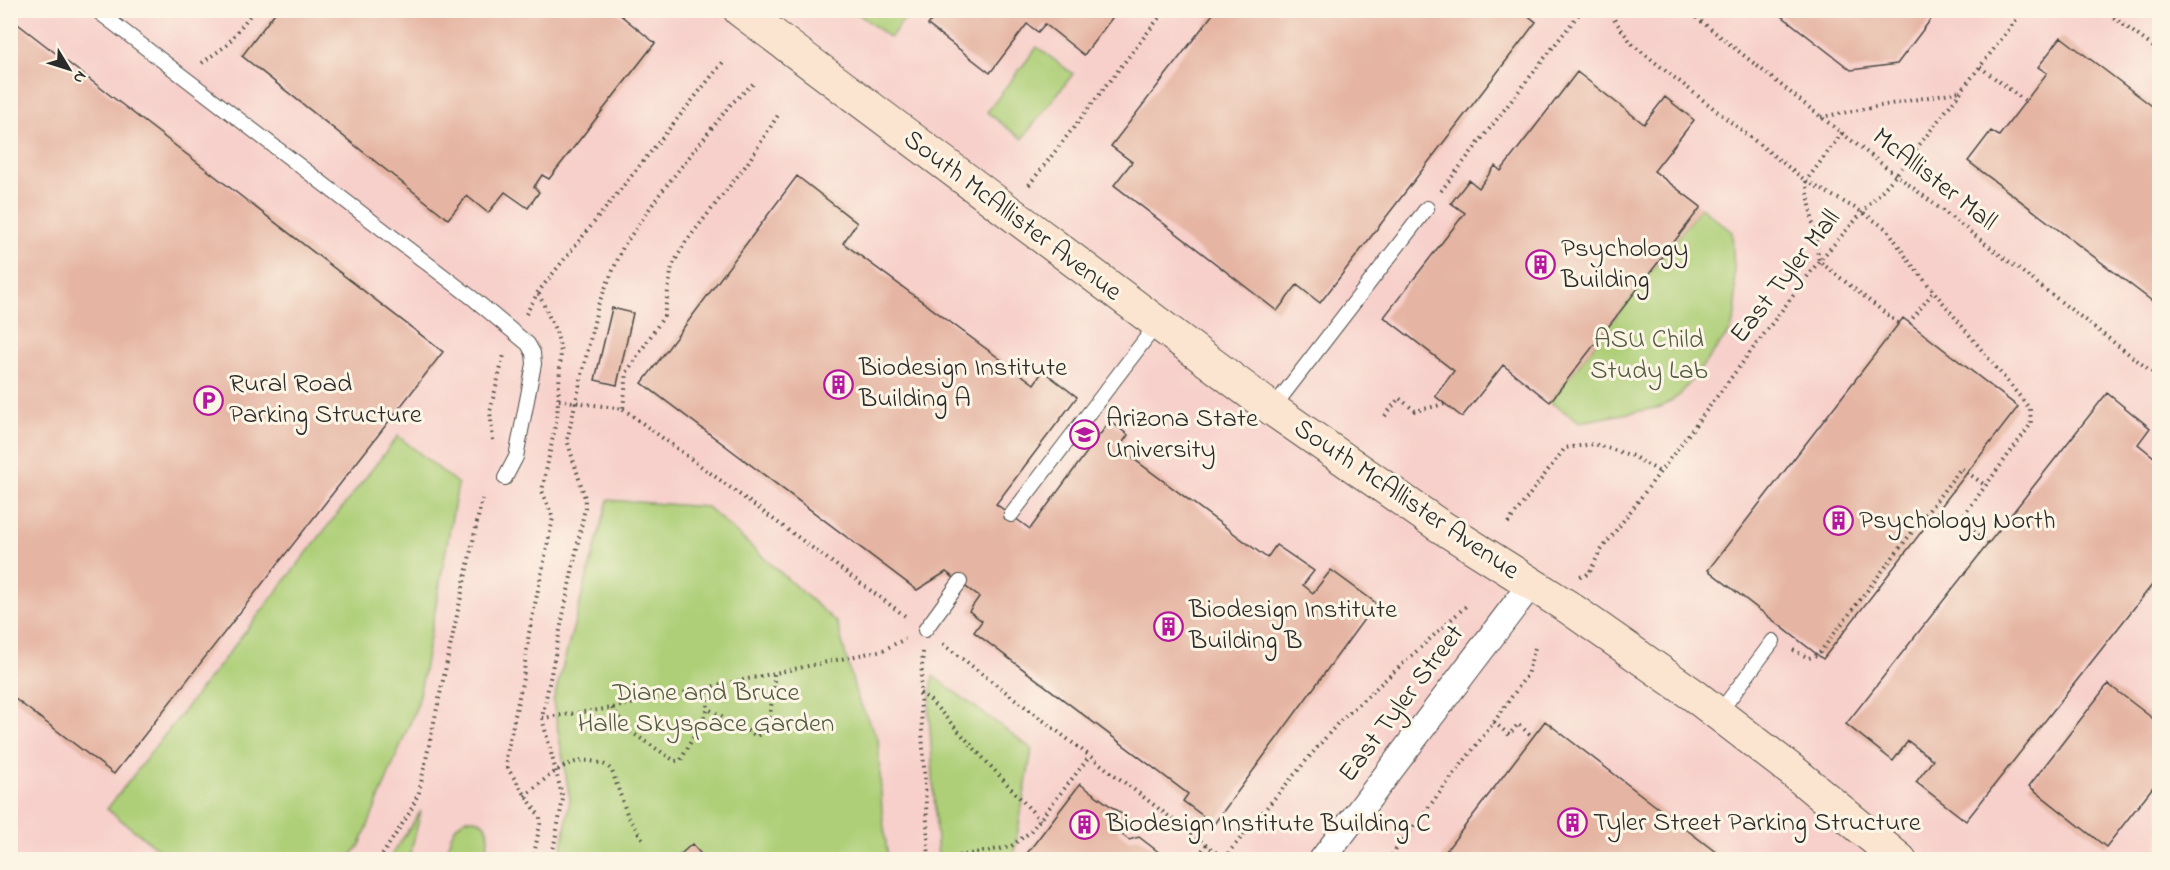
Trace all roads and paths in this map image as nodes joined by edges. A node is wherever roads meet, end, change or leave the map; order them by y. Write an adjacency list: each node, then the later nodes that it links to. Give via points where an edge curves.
1 (96, 10): 13 (lane)
2 (254, 10): 13 (path, via 227,45 202,63)
3 (1165, 10): 24 (path)
4 (1582, 10): 22 (path)
5 (1607, 10): 21 (path, via 1633,45)
6 (1687, 10): 18 (path, McAllister Mall)
7 (2024, 10): 12 (path, East Tyler Mall)
8 (2104, 10): 10 (path)
9 (748, 13): 24 (street, South McAllister Avenue)
10 (2160, 52)
11 (723, 62): 30 (path, via 538,292)
12 (1980, 68): 15 (path, East Tyler Mall); 16 (path)
13 (189, 80): 30 (lane)
14 (754, 83): 33 (path, via 731,104 680,167 623,248 598,305)
15 (1962, 91): 18 (path); 20 (path, East Tyler Mall)
16 (2025, 101)
17 (780, 112): 33 (path, via 672,266 664,315 627,372 623,409)
18 (1821, 117): 19 (path, McAllister Mall)
19 (1842, 133): 20 (path, McAllister Mall); 21 (path)
20 (1896, 175): 23 (path, East Tyler Mall); 31 (path, McAllister Mall)
21 (1806, 181): 23 (path); 25 (path)
22 (1427, 208): 35 (lane)
23 (1862, 212): 25 (path, East Tyler Mall); 26 (path, via 1888,230)
24 (1008, 213): 28 (street, South McAllister Avenue)
25 (1819, 261): 29 (path); 39 (path, East Tyler Mall)
26 (1934, 291): 27 (path); 41 (path, via 2030,409 2031,424)
27 (1909, 323)
28 (1157, 324): 35 (street, South McAllister Avenue); 43 (lane)
29 (1899, 324)
30 (516, 333): 37 (path, via 503,356 490,411); 40 (lane, via 528,344 534,364 516,457)
31 (2160, 378)
32 (559, 400): 33 (path)
33 (574, 403): 59 (path, via 567,440 585,508)
34 (1445, 404): 36 (path, via 1415,411 1400,398)
35 (1272, 410): 48 (street, South McAllister Avenue)
36 (1385, 416)
37 (494, 441)
38 (552, 447): 64 (path, via 542,490 553,518 506,758 508,769)
39 (1660, 472): 44 (path, via 1633,456 1594,444 1565,448); 46 (path, East Tyler Mall, via 1599,553)
40 (505, 478)
41 (1986, 486): 45 (path, via 1961,519); 51 (path, via 1961,468 1818,655 1809,658)
42 (482, 499): 69 (path, via 419,792)
43 (1011, 515)
44 (1508, 523)
45 (1988, 543)
46 (1589, 574)
47 (960, 582): 50 (lane)
48 (1531, 584): 58 (street, South McAllister Avenue); 75 (street, East Tyler Street)
49 (1467, 605): 68 (path, via 1338,723)
50 (925, 630): 53 (path, via 883,650); 55 (path)
51 (1773, 641): 58 (lane)
52 (1535, 648): 60 (path, via 1527,675)
53 (774, 673): 54 (path); 57 (path, via 768,729 757,735)
54 (706, 687): 56 (path); 57 (path)
55 (920, 693): 65 (path); 72 (path)
56 (612, 708): 57 (path, via 628,730 675,761 681,760); 59 (path)
57 (708, 709)
58 (1719, 713): 77 (street, South McAllister Avenue)
59 (542, 718): 63 (path)
60 (1494, 722): 61 (path, via 1509,735 1518,724); 76 (path)
61 (1533, 736)
62 (1090, 756): 65 (path)
63 (557, 769): 64 (path); 66 (path, via 584,759 607,765 628,817); 71 (path, via 563,799)
64 (525, 796): 70 (path, via 540,817)
65 (1040, 820): 73 (path, via 1010,847)
66 (644, 841)
67 (1207, 844): 74 (path)
68 (1224, 858)
69 (379, 860)
70 (532, 860)
71 (551, 860)
72 (929, 860)
73 (935, 860)
74 (1195, 860)
75 (1322, 860)
76 (1388, 860)
77 (1900, 860)

